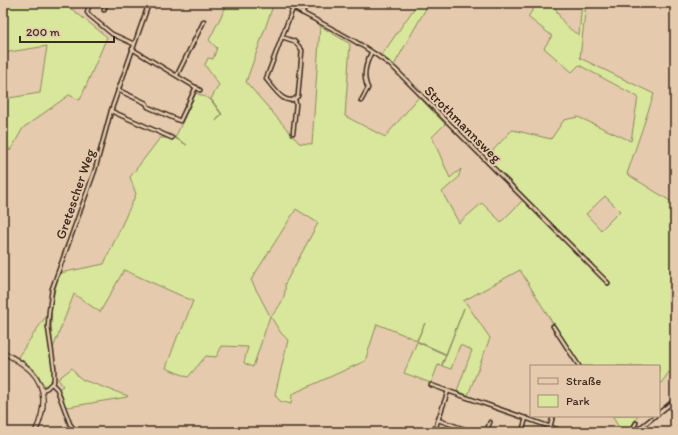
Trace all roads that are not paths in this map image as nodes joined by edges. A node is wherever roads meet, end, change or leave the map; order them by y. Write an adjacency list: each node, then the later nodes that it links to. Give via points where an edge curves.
1 (89, 3): 12 (street, via 89,15 112,34)
2 (99, 3): 6 (street)
3 (149, 3): 12 (street, Gretescher Weg)
4 (287, 3): 7 (street, Strothmannsweg)
5 (308, 3): 9 (street)
6 (106, 4): 8 (street)
7 (293, 8): 9 (street, Strothmannsweg); 11 (street)
8 (104, 10)
9 (302, 13): 14 (street, Strothmannsweg)
10 (204, 21): 15 (street)
11 (282, 37): 19 (street, via 294,41 302,50 298,96); 19 (street, via 266,79 284,99)
12 (134, 44): 13 (street, Gretescher Weg)
13 (132, 49): 15 (street); 17 (street, Gretescher Weg)
14 (371, 53): 20 (street, via 366,64 365,79 368,88); 24 (street, Strothmannsweg, via 395,69)
15 (176, 75): 16 (street)
16 (196, 87): 17 (street, via 180,121); 18 (street)
17 (118, 90): 21 (street, Gretescher Weg)
18 (200, 90)
19 (295, 100): 22 (street)
20 (361, 101)
21 (111, 111): 23 (street); 28 (street, Gretescher Weg, via 95,170 50,298 48,327 54,377)
22 (294, 133)
23 (172, 138)
24 (608, 283)
25 (553, 326): 27 (street)
26 (3, 352): 30 (street, via 33,373)
27 (578, 365)
28 (52, 384): 30 (street); 42 (street, via 57,388 70,424)
29 (431, 385): 31 (street)
30 (42, 390): 41 (street, via 44,408)
31 (448, 391): 36 (street); 37 (street)
32 (675, 400): 33 (street)
33 (660, 412)
34 (553, 417): 40 (street)
35 (654, 417): 49 (street)
36 (526, 418): 40 (street); 46 (street)
37 (438, 420): 43 (street); 44 (street)
38 (490, 422): 45 (street)
39 (636, 423): 48 (street)
40 (550, 427): 47 (street)
41 (35, 432)
42 (76, 432)
43 (434, 432)
44 (473, 432)
45 (486, 432)
46 (522, 432)
47 (564, 432)
48 (631, 432)
49 (635, 432)

